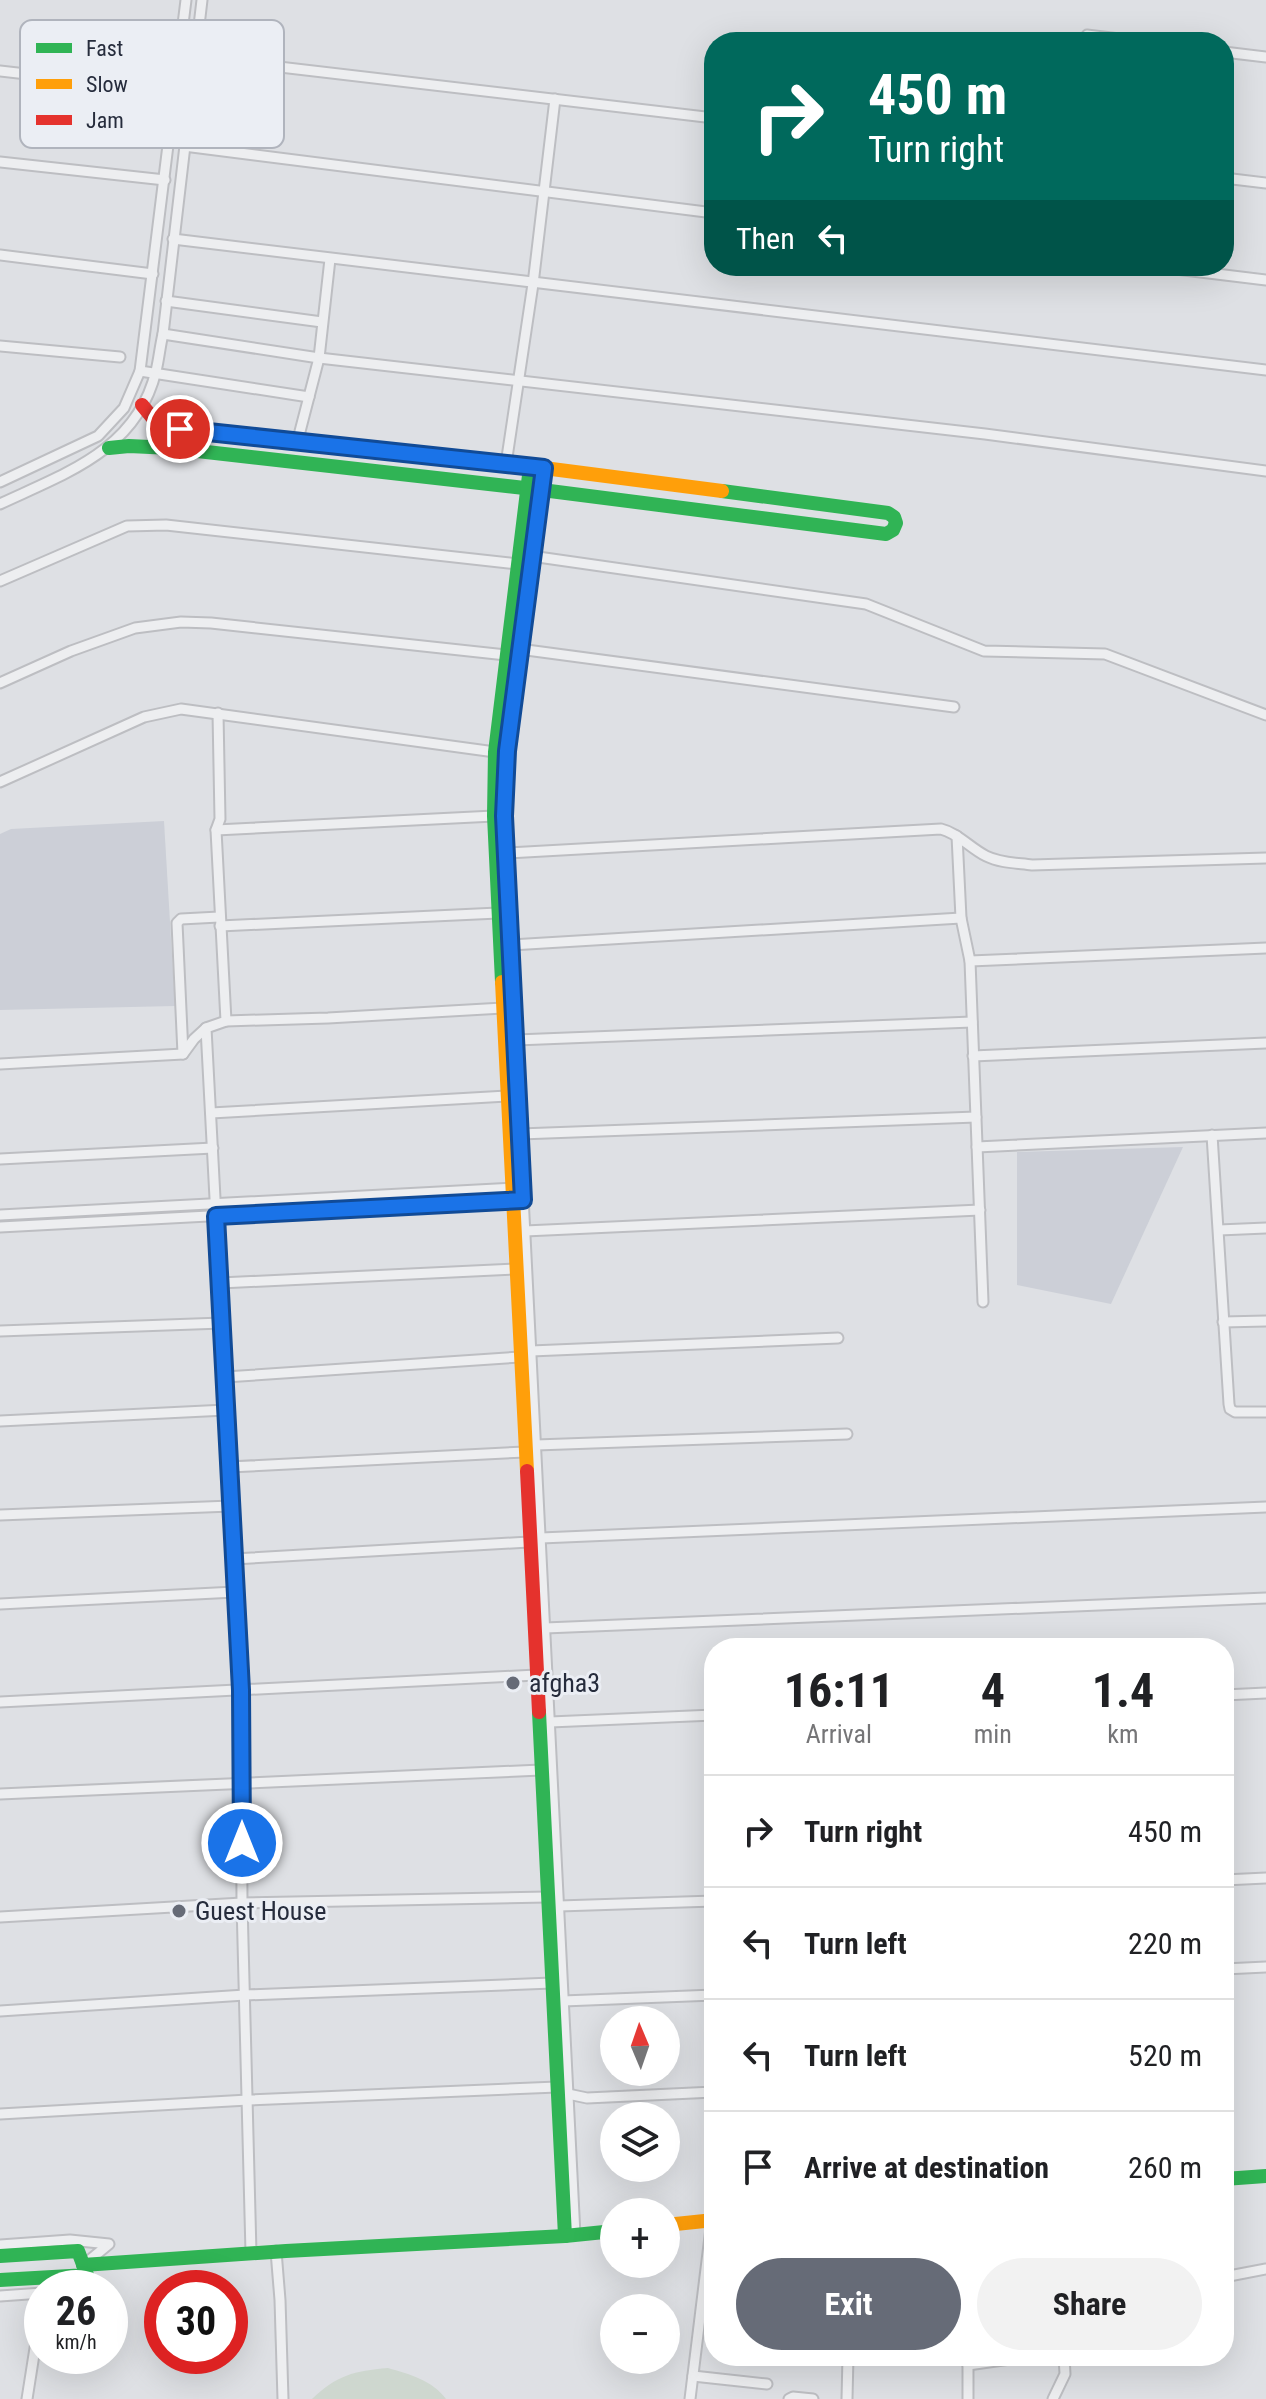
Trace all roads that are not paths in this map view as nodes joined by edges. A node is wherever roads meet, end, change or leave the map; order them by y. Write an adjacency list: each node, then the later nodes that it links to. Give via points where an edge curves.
1 (186, 0): 3 (street)
2 (202, 0): 4 (street)
3 (184, 20)
4 (200, 20)
5 (1234, 53): 6 (street)
6 (1266, 57)
7 (284, 67): 10 (street)
8 (0, 71): 9 (street)
9 (20, 73)
10 (555, 99): 11 (street); 19 (street)
11 (704, 117)
12 (169, 148): 17 (street)
13 (184, 148): 21 (street)
14 (200, 148): 19 (street)
15 (0, 162): 17 (street)
16 (1234, 179): 18 (street)
17 (165, 180): 24 (street)
18 (1266, 183)
19 (544, 192): 20 (street); 27 (street)
20 (704, 212)
21 (173, 239): 23 (street); 28 (street)
22 (0, 255): 24 (street)
23 (330, 259): 27 (street); 29 (street)
24 (153, 274): 35 (street)
25 (1233, 276): 26 (street)
26 (1266, 280)
27 (533, 284): 34 (street); 37 (street)
28 (166, 301): 29 (street); 30 (street)
29 (322, 322): 33 (street)
30 (163, 334): 33 (street); 36 (street)
31 (0, 346): 32 (street)
32 (120, 357)
33 (319, 358): 37 (street); 38 (street)
34 (1266, 370)
35 (140, 371): 36 (street); 45 (street, via 124,408 98,436)
36 (156, 374): 38 (street); 39 (street)
37 (520, 382): 42 (street); 44 (street)
38 (309, 397): 40 (street)
39 (142, 405): 40 (street, via 162,425); 41 (street)
40 (297, 443): 42 (street)
41 (109, 448): 46 (street, via 171,448); 47 (street)
42 (506, 464): 43 (street)
43 (537, 468): 46 (street); 46 (street, via 888,513 896,523 886,534)
44 (1266, 471)
45 (0, 482)
46 (535, 490): 48 (street)
47 (0, 504)
48 (525, 560): 49 (street, via 166,525 127,526); 50 (street); 54 (street, via 866,604 984,651 1105,654)
49 (0, 581)
50 (513, 652): 51 (street, via 181,622 135,628); 52 (street); 55 (street); 56 (street)
51 (0, 683)
52 (954, 707)
53 (218, 713): 55 (street); 57 (street, via 181,709 144,717); 59 (street)
54 (1266, 715)
55 (495, 752): 56 (street)
56 (500, 771): 58 (street); 61 (street)
57 (0, 782)
58 (494, 816): 59 (street); 63 (street)
59 (216, 830): 65 (street)
60 (957, 836): 61 (street, via 941,829); 62 (street, via 995,860 1032,865); 64 (street)
61 (506, 853): 66 (street)
62 (1266, 858)
63 (498, 913): 65 (street); 69 (street)
64 (961, 918): 66 (street); 68 (street)
65 (220, 922): 70 (street); 75 (street, via 177,923)
66 (511, 945): 73 (street)
67 (1266, 948): 68 (street)
68 (970, 961): 71 (street)
69 (503, 1008): 70 (street); 78 (street)
70 (226, 1021): 72 (street)
71 (972, 1022): 73 (street); 76 (street)
72 (206, 1028): 75 (street); 79 (street)
73 (516, 1040): 82 (street)
74 (1266, 1043): 76 (street)
75 (183, 1054): 77 (street)
76 (973, 1056): 80 (street)
77 (0, 1064)
78 (507, 1096): 79 (street); 87 (street)
79 (211, 1113): 85 (street)
80 (976, 1117): 82 (street); 84 (street)
81 (1266, 1133): 83 (street)
82 (520, 1134): 87 (street)
83 (1212, 1135): 84 (street); 94 (street)
84 (977, 1147): 89 (street)
85 (213, 1148): 86 (street); 88 (street)
86 (0, 1159)
87 (517, 1194): 88 (street); 91 (street); 95 (street); 96 (street)
88 (215, 1204): 90 (street); 91 (street)
89 (980, 1210): 95 (street); 98 (street)
90 (0, 1215)
91 (216, 1216): 92 (street); 97 (street)
92 (0, 1227)
93 (1266, 1228): 94 (street)
94 (1219, 1230): 100 (street)
95 (525, 1231): 104 (street)
96 (515, 1269): 97 (street); 104 (street)
97 (220, 1283): 101 (street)
98 (983, 1302)
99 (1266, 1321): 100 (street)
100 (1223, 1322): 107 (street, via 1230,1409)
101 (222, 1323): 102 (street); 105 (street)
102 (0, 1331)
103 (838, 1338): 104 (street)
104 (526, 1354): 105 (street); 110 (street)
105 (225, 1377): 106 (street)
106 (226, 1410): 108 (street); 111 (street)
107 (1266, 1412)
108 (0, 1421)
109 (847, 1434): 110 (street)
110 (531, 1448): 111 (street); 115 (street)
111 (229, 1467): 112 (street)
112 (231, 1506): 114 (street); 116 (street)
113 (1266, 1507): 115 (street)
114 (0, 1515)
115 (535, 1540): 116 (street); 120 (street); 121 (street)
116 (234, 1559): 117 (street)
117 (235, 1592): 119 (street); 122 (street)
118 (1266, 1598): 120 (street)
119 (0, 1604)
120 (545, 1628): 127 (street)
121 (536, 1675): 122 (street); 128 (street)
122 (241, 1690): 125 (street); 129 (street)
123 (1266, 1693): 124 (street)
124 (1234, 1695)
125 (0, 1702)
126 (704, 1715): 127 (street)
127 (550, 1722): 131 (street)
128 (541, 1770): 129 (street); 131 (street)
129 (243, 1783): 130 (street); 136 (street)
130 (0, 1794)
131 (549, 1813): 135 (street)
132 (1266, 1878): 133 (street)
133 (1234, 1880)
134 (704, 1901): 135 (street)
135 (553, 1902): 136 (street); 140 (street); 143 (street)
136 (242, 1903): 137 (street); 141 (street)
137 (0, 1917)
138 (1266, 1967): 139 (street)
139 (1234, 1969)
140 (552, 1983): 141 (street); 145 (street)
141 (245, 1995): 144 (street); 147 (street)
142 (704, 1995): 143 (street)
143 (563, 2001): 145 (street)
144 (0, 2011)
145 (562, 2091): 146 (street, via 587,2098); 147 (street); 154 (street)
146 (704, 2092)
147 (248, 2100): 148 (street); 157 (street)
148 (0, 2114)
149 (1266, 2176): 150 (street)
150 (1234, 2178)
151 (704, 2221): 152 (street)
152 (680, 2224)
153 (600, 2233): 154 (street)
154 (570, 2236): 156 (street)
155 (0, 2245): 161 (street, via 70,2240 109,2244)
156 (276, 2251): 157 (street); 176 (street)
157 (251, 2253): 162 (street)
158 (0, 2256): 160 (street, via 78,2251)
159 (1266, 2269): 163 (street)
160 (83, 2270)
161 (90, 2270)
162 (128, 2270)
163 (1234, 2275)
164 (24, 2279): 165 (street)
165 (0, 2280)
166 (704, 2290): 173 (street)
167 (24, 2295): 168 (street)
168 (0, 2296)
169 (848, 2366): 180 (street)
170 (968, 2366): 181 (street)
171 (1065, 2366): 182 (street)
172 (31, 2374): 175 (street)
173 (693, 2376): 174 (street); 177 (street)
174 (767, 2384)
175 (27, 2399)
176 (283, 2399)
177 (690, 2399)
178 (789, 2399): 179 (street)
179 (813, 2399)
180 (847, 2399)
181 (968, 2399)
182 (1053, 2399)

